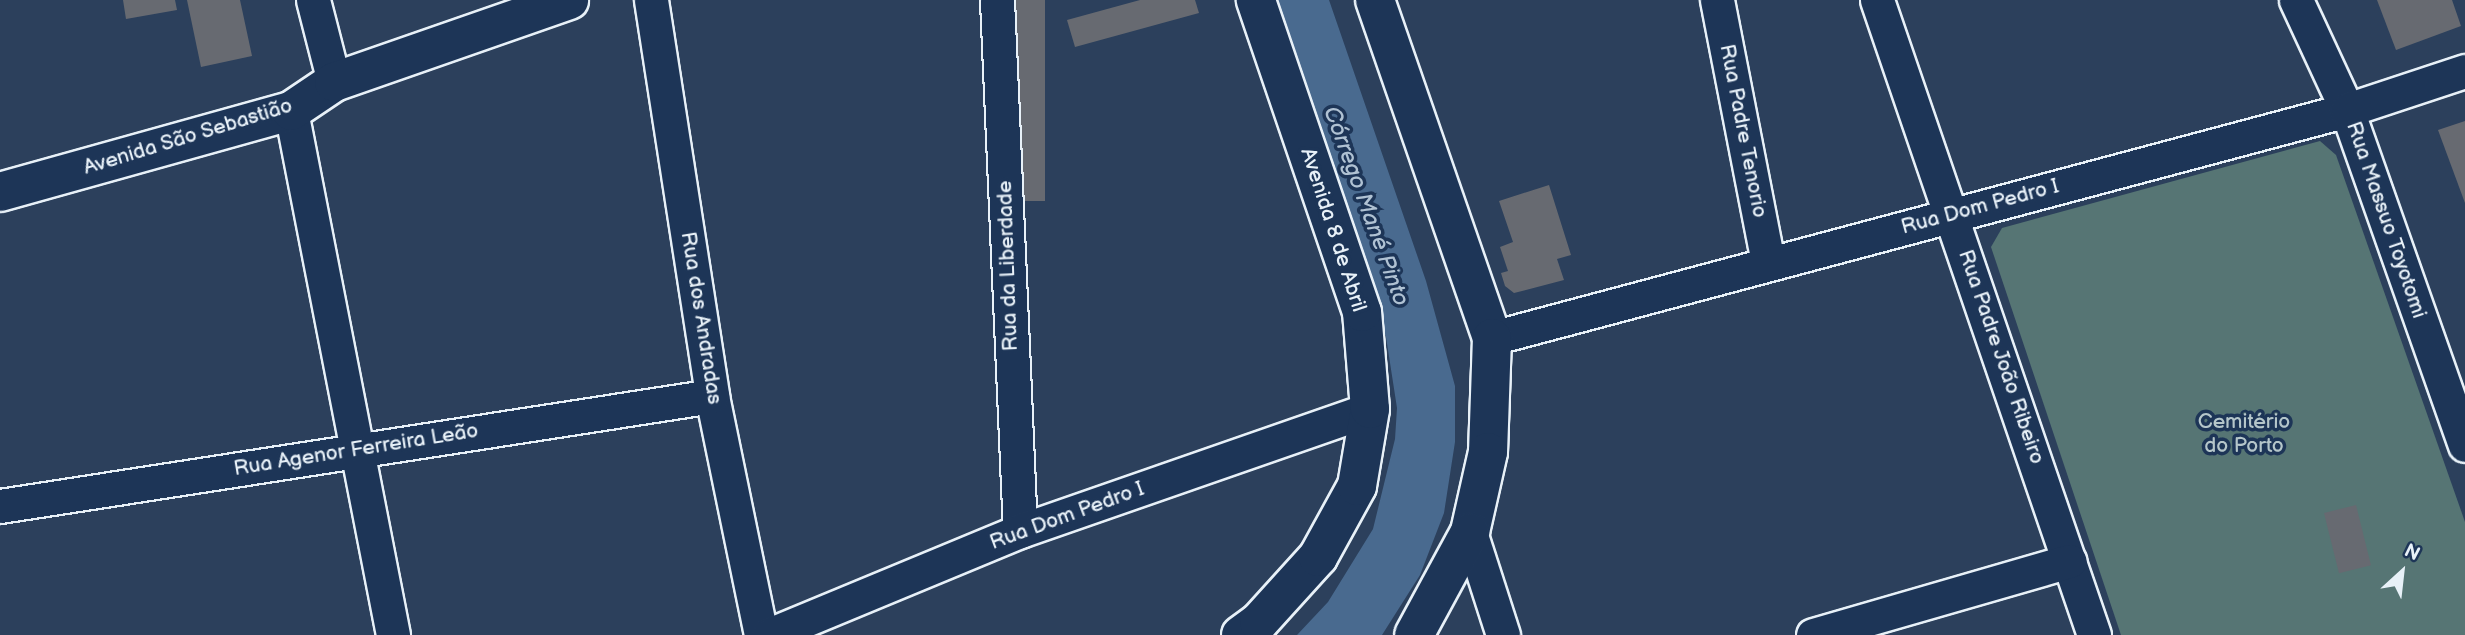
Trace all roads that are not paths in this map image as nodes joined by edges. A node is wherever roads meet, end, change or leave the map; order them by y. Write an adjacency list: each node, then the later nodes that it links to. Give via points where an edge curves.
1 (313, 0): 11 (street)
2 (569, 0): 11 (main road, Avenida São Sebastião)
3 (651, 0): 18 (street, Rua dos Andradas)
4 (997, 0): 23 (street, Rua da Liberdade)
5 (1256, 0): 19 (main road, Avenida 8 de Abril, via 1362,312)
6 (1375, 0): 17 (main road)
7 (1717, 0): 16 (street, Rua Padre Tenorio)
8 (1877, 0): 15 (street, Rua Padre João Ribeiro)
9 (2296, 0): 12 (street, Rua Massuo Toyotomi)
10 (2465, 71): 12 (street, Rua Dom Pedro I)
11 (334, 82): 13 (main road, Avenida São Sebastião)
12 (2347, 110): 15 (street, Rua Dom Pedro I); 20 (street, Rua Massuo Toyotomi)
13 (291, 111): 14 (main road, Avenida São Sebastião); 21 (street)
14 (0, 192)
15 (1952, 215): 16 (street, Rua Dom Pedro I); 25 (street, Rua Padre João Ribeiro)
16 (1768, 263): 17 (street, Rua Dom Pedro I)
17 (1492, 338): 24 (main road, via 1488,452)
18 (712, 396): 21 (street, Rua Agenor Ferreira Leão); 27 (street, Rua dos Andradas)
19 (1370, 409): 23 (street, Rua Dom Pedro I); 29 (main road, Avenida 8 de Abril, via 1357,486 1318,557 1259,622)
20 (2465, 445)
21 (355, 449): 22 (street, Rua Agenor Ferreira Leão); 26 (street)
22 (0, 506)
23 (1020, 531): 28 (street, Rua Dom Pedro I)
24 (1470, 532): 30 (main road); 31 (street)
25 (2070, 561): 32 (street); 33 (street, Rua Padre João Ribeiro)
26 (393, 635)
27 (761, 635)
28 (769, 635)
29 (1241, 635)
30 (1414, 635)
31 (1503, 635)
32 (1813, 635)
33 (2094, 635)

